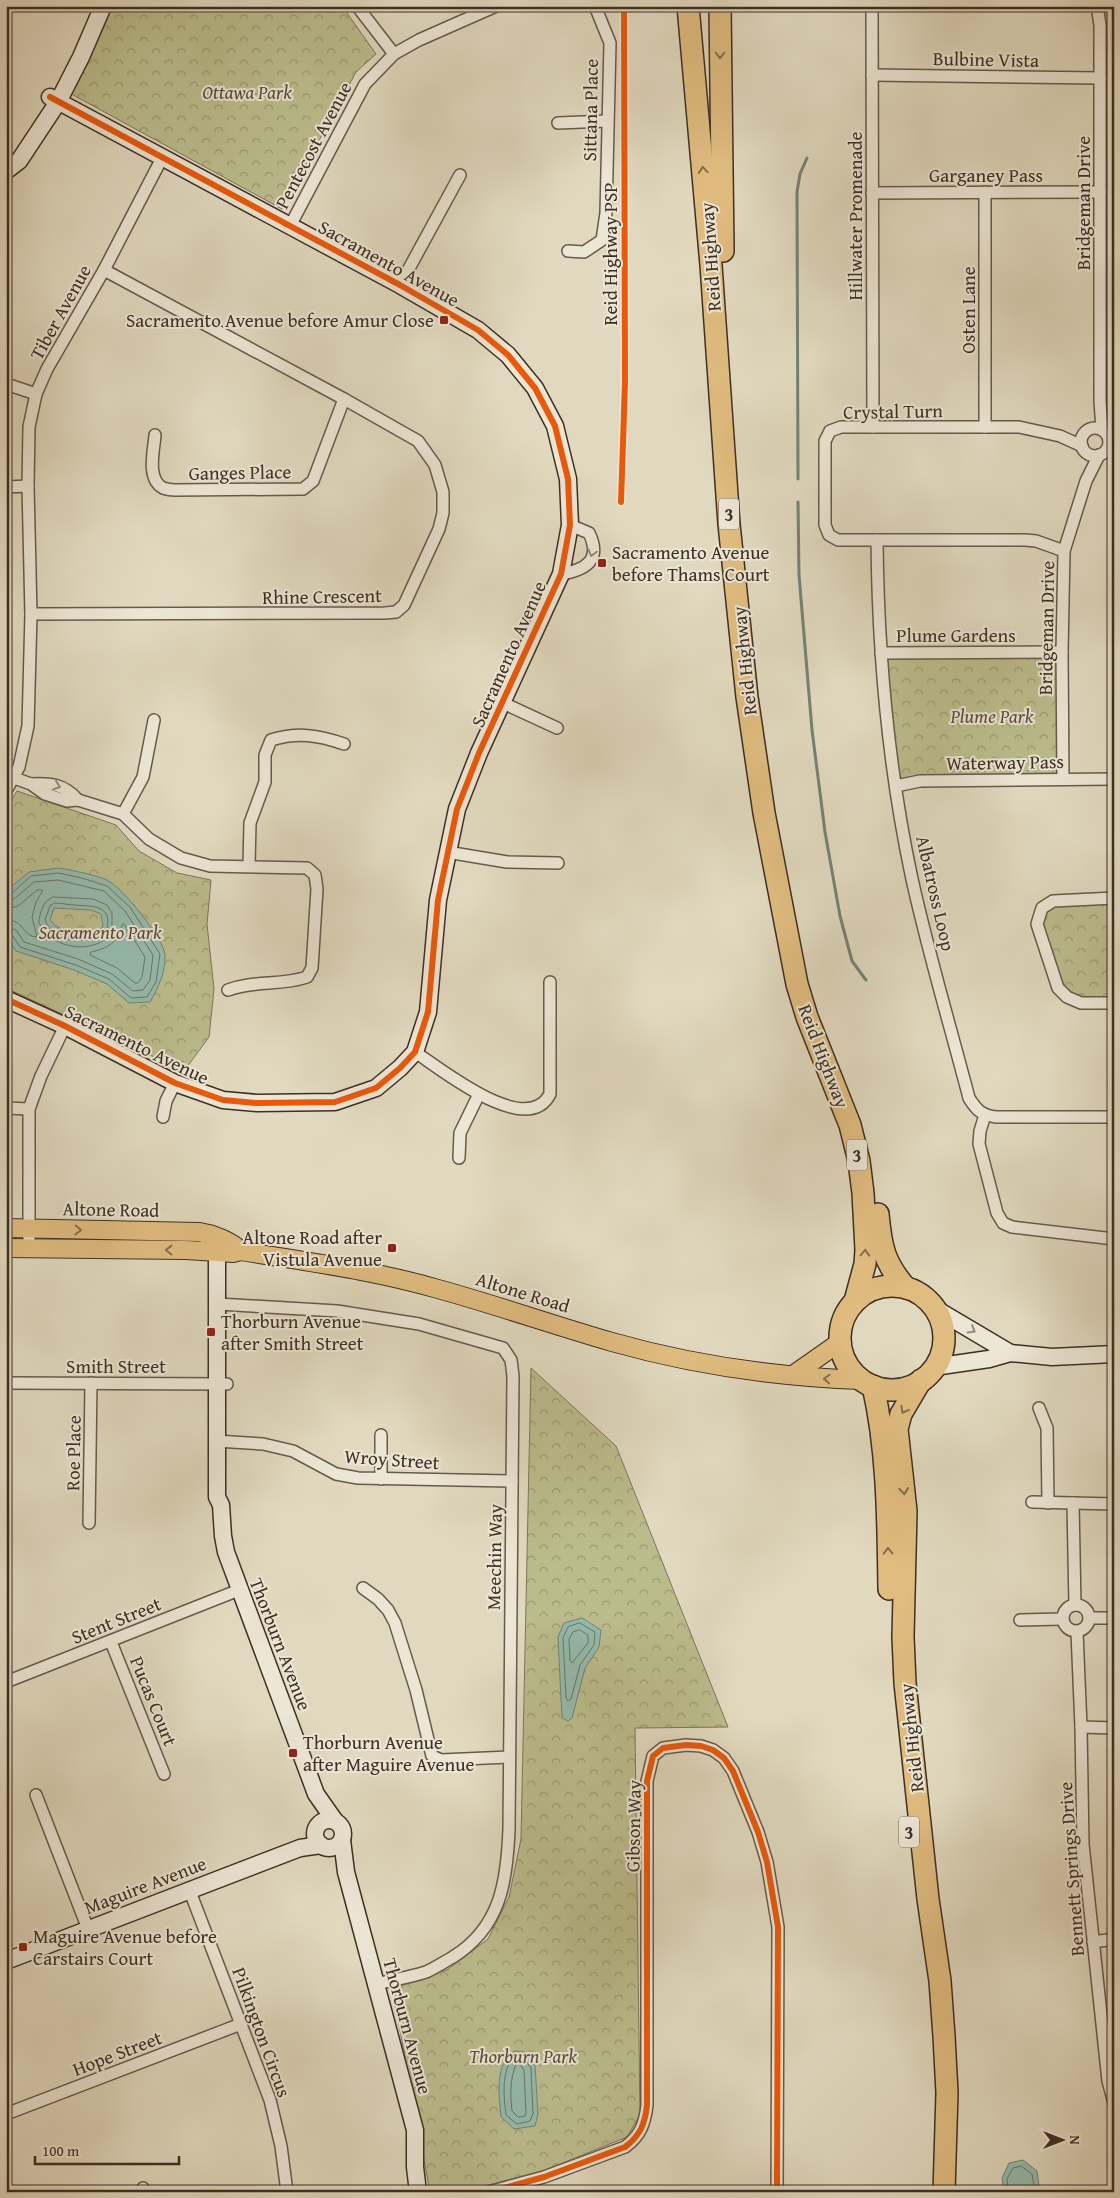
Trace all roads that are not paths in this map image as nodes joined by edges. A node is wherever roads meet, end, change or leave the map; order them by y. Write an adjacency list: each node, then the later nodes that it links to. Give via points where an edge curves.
1 (95, 6): 13 (street)
2 (103, 6): 13 (street, via 92,34)
3 (357, 6): 10 (street)
4 (496, 6): 10 (street, Pentecost Avenue)
5 (595, 6): 14 (street, Sittana Place, via 610,43)
6 (688, 6): 81 (highway, Reid Highway / 3, one-way to 6, via 866,1250 859,1162 850,1125 797,984 764,813 747,697)
7 (720, 6): 80 (highway, Reid Highway / 3, one-way to 80, via 724,271 740,513 758,696 776,818 817,1012 864,1132 872,1168 881,1246 892,1272)
8 (872, 6): 11 (street, Hillwater Promenade)
9 (1097, 6): 12 (street, Bridgeman Drive)
10 (394, 54): 22 (street, Pentecost Avenue, via 364,84)
11 (872, 75): 12 (street, Bulbine Vista); 21 (street, Hillwater Promenade)
12 (1100, 78): 20 (street, Bridgeman Drive)
13 (54, 100): 16 (street, Sacramento Avenue); 17 (street, via 19,161)
14 (607, 121): 15 (street); 23 (street, Sittana Place, via 606,213 602,240 584,252)
15 (558, 123)
16 (162, 158): 22 (street, Sacramento Avenue); 24 (street, Tiber Avenue)
17 (7, 170)
18 (460, 175): 25 (street)
19 (985, 192): 20 (street, Garganey Pass); 21 (street, Garganey Pass); 31 (street, Osten Lane)
20 (1100, 192): 29 (street, Bridgeman Drive)
21 (872, 193): 30 (street, Hillwater Promenade)
22 (290, 226): 25 (street, Sacramento Avenue)
23 (568, 251)
24 (104, 270): 27 (street, Tiber Avenue); 28 (street, Rhine Crescent)
25 (400, 285): 39 (street, Sacramento Avenue, via 478,330 508,355 535,388 555,426 568,479)
26 (6, 384): 27 (street)
27 (36, 394): 38 (street, Tiber Avenue, via 29,426)
28 (344, 398): 33 (street, Ganges Place, via 313,481 303,489 162,488 154,478 152,464); 43 (street, Rhine Crescent, via 418,441 435,465 443,492 439,529 404,605 396,612)
29 (1100, 401): 32 (street, Bridgeman Drive); 34 (street)
30 (873, 427): 31 (street, Crystal Turn); 40 (street, Crystal Turn, via 841,426 830,431 825,441 825,526 829,535 838,540)
31 (985, 427): 34 (street, Crystal Turn, via 1019,428)
32 (1107, 434): 34 (street); 35 (street, Bridgeman Drive, via 1109,442)
33 (155, 435)
34 (1085, 440): 35 (street, via 1091,455); 36 (street)
35 (1105, 453): 36 (street, Bridgeman Drive)
36 (1086, 481): 41 (street, Bridgeman Drive)
37 (6, 486): 38 (street)
38 (28, 486): 43 (street, Tiber Avenue)
39 (570, 525): 42 (street, Sacramento Avenue); 42 (street, one-way to 42, via 588,533 594,545 592,557 587,566 577,572)
40 (877, 540): 41 (street, Crystal Turn, via 1025,540); 44 (street, Albatross Loop)
41 (1064, 551): 45 (street, Bridgeman Drive)
42 (561, 574): 46 (street, Sacramento Avenue)
43 (31, 614): 50 (street, Tiber Avenue, via 28,726)
44 (881, 652): 45 (street, Plume Gardens); 53 (street, Albatross Loop)
45 (1062, 652): 51 (street, Bridgeman Drive)
46 (503, 703): 48 (street); 56 (street, Sacramento Avenue, via 457,809)
47 (154, 720): 55 (street, via 142,777)
48 (557, 728)
49 (344, 744): 58 (street, via 319,736 287,735 271,740 265,755 265,782 250,823)
50 (14, 778): 54 (street, Tiber Avenue); 55 (street, via 31,784 50,783 70,791 78,800)
51 (1064, 778): 52 (street, Waterway Pass); 53 (street, Waterway Pass, via 920,781)
52 (1114, 779)
53 (896, 786): 70 (street, Albatross Loop, via 912,878 969,1098)
54 (6, 791)
55 (123, 814): 58 (street, via 149,839 181,858 210,866)
56 (447, 852): 57 (street, via 507,862); 65 (street, Sacramento Avenue, via 438,900 428,1012)
57 (558, 862)
58 (249, 865): 61 (street, via 307,868 315,875 312,968 307,977 296,981 241,985)
59 (1114, 898): 63 (street, via 1053,901 1042,908 1037,924 1058,988 1066,997 1081,1003)
60 (550, 982): 67 (street, via 550,1094 546,1103 520,1110)
61 (228, 990)
62 (6, 999): 64 (street, Sacramento Avenue)
63 (1114, 1003)
64 (65, 1026): 66 (street, Sacramento Avenue); 69 (street)
65 (415, 1052): 66 (street, Sacramento Avenue, via 376,1088 335,1102 227,1101); 67 (street)
66 (175, 1083): 71 (street)
67 (479, 1094): 73 (street, via 460,1133)
68 (6, 1108): 69 (street)
69 (29, 1109): 75 (street)
70 (984, 1116): 72 (street); 76 (street, via 979,1144 997,1213 1003,1223 1012,1227)
71 (163, 1117)
72 (1114, 1118)
73 (458, 1158)
74 (6, 1228): 75 (main road, Altone Road)
75 (29, 1229): 78 (street); 79 (main road, Altone Road, one-way to 79, via 199,1232 235,1245)
76 (1114, 1239)
77 (6, 1248): 78 (main road, Altone Road)
78 (29, 1248): 79 (main road, Altone Road, one-way to 78)
79 (229, 1252): 82 (street, Thorburn Avenue); 88 (main road, Altone Road, via 347,1266 446,1291 611,1342 665,1355)
80 (905, 1287): 81 (highway, via 878,1287); 83 (highway, via 921,1295)
81 (855, 1301): 84 (highway, via 842,1324)
82 (223, 1304): 92 (street, Thorburn Avenue); 97 (street, Meechin Way, via 337,1311 419,1324 503,1348 510,1360 513,1376)
83 (934, 1308): 85 (street, one-way to 85); 87 (highway, via 943,1333 942,1351)
84 (840, 1342): 88 (main road); 90 (highway, via 849,1367)
85 (1010, 1353): 86 (street, via 1052,1357); 87 (street)
86 (1114, 1354)
87 (927, 1374): 90 (highway, via 913,1385 896,1389); 138 (highway, Reid Highway / 3, one-way to 138, via 901,1414 897,1429 906,1511 905,1683 944,2036 947,2102)
88 (793, 1375): 90 (main road, Altone Road, one-way to 88)
89 (6, 1383): 91 (street, Smith Street)
90 (868, 1383): 137 (highway, Reid Highway / 3, one-way to 90, via 936,2131 933,2036 893,1683 886,1472 880,1418)
91 (91, 1384): 92 (street, Smith Street); 102 (street, Roe Place)
92 (222, 1384): 95 (street, Thorburn Avenue)
93 (1039, 1408): 99 (street, via 1046,1428)
94 (380, 1435): 96 (street)
95 (221, 1441): 96 (street, Wroy Street, via 293,1450 336,1474); 104 (street, Thorburn Avenue, via 225,1497 221,1505 222,1536)
96 (381, 1479): 97 (street, Wroy Street)
97 (512, 1481): 115 (street, Meechin Way)
98 (1032, 1502): 99 (street)
99 (1048, 1503): 100 (street)
100 (1073, 1504): 101 (street); 105 (street)
101 (1114, 1504)
102 (89, 1522)
103 (363, 1588): 115 (street, via 378,1599 395,1623 432,1756 441,1760)
104 (239, 1590): 111 (street, Stent Street); 117 (street, Thorburn Avenue)
105 (1075, 1605): 106 (street, via 1066,1609); 107 (street, via 1085,1608)
106 (1062, 1618): 109 (street); 110 (street, via 1068,1630)
107 (1090, 1618): 108 (street); 110 (street, via 1086,1627)
108 (1114, 1618)
109 (1020, 1620)
110 (1077, 1632): 113 (street, Bennett Springs Drive)
111 (111, 1642): 112 (street, Stent Street); 116 (street, Pucas Court)
112 (6, 1682)
113 (1081, 1727): 114 (street); 126 (street, Bennett Springs Drive, via 1083,1844)
114 (1114, 1728)
115 (509, 1757): 128 (street, Meechin Way, via 506,1877 500,1901 488,1924 476,1940 442,1963 426,1971)
116 (164, 1774)
117 (316, 1794): 119 (street, Thorburn Avenue); 120 (street, Thorburn Avenue)
118 (36, 1795): 124 (street)
119 (335, 1821): 120 (street, via 327,1820); 121 (street, via 343,1829)
120 (320, 1838): 121 (street, via 336,1846); 122 (street, Thorburn Avenue); 123 (street, Maguire Avenue)
121 (342, 1840): 122 (street, Thorburn Avenue)
122 (346, 1872): 128 (street, Thorburn Avenue)
123 (189, 1889): 124 (street, Maguire Avenue); 129 (street, Pilkington Circus)
124 (88, 1929): 127 (street, Maguire Avenue)
125 (1114, 1938): 126 (street)
126 (1093, 1942): 130 (street, Bennett Springs Drive)
127 (6, 1961)
128 (377, 1984): 134 (street, Thorburn Avenue, via 415,2130)
129 (241, 2024): 132 (street, Hope Street); 133 (street, Pilkington Circus, via 270,2100)
130 (1109, 2049): 131 (street, Bennett Springs Drive, via 1108,2082)
131 (1114, 2103)
132 (6, 2114)
133 (287, 2192)
134 (418, 2192)
135 (489, 2192): 136 (street, Gibson Way, via 544,2177 624,2148 635,2140 646,2119 647,1780 653,1756 663,1748 686,1745 714,1750 724,1758 733,1771 767,1862 778,1927)
136 (777, 2192)
137 (931, 2192)
138 (944, 2192)

